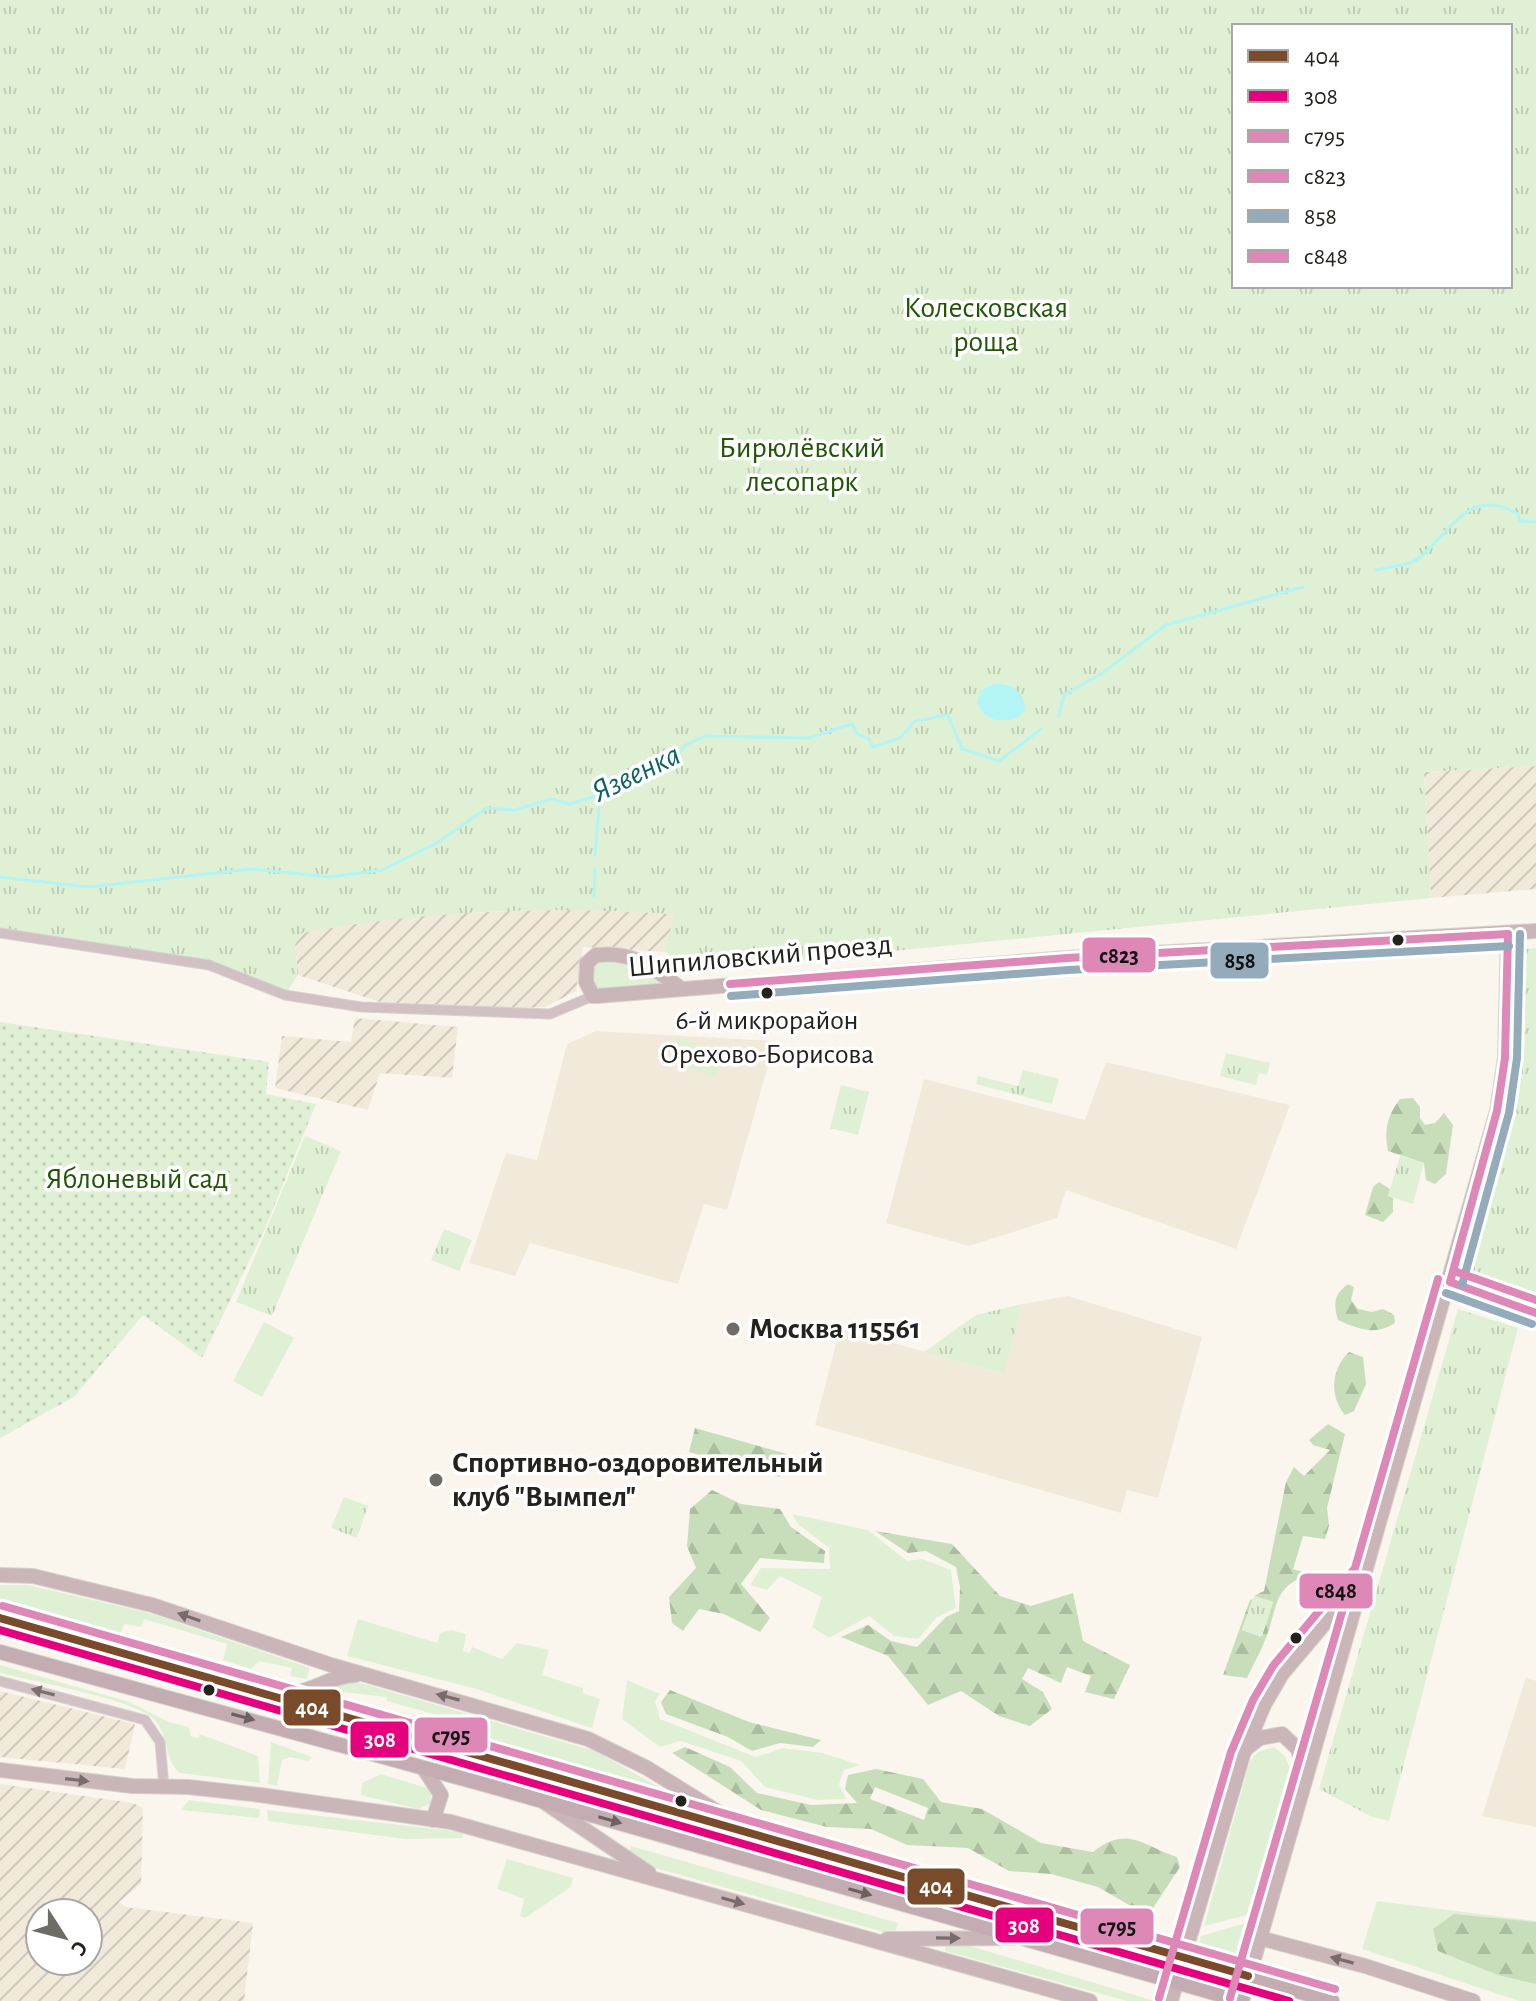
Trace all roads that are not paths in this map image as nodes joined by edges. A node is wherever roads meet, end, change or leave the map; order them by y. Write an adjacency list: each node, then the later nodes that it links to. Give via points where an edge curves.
1 (1536, 931): 3 (main road, Шипиловский проезд)
2 (0, 933): 5 (street, Шипиловский проезд, via 209,965 285,995 361,1007 550,1014)
3 (1508, 934): 4 (main road, Шипиловский проезд, via 1067,958); 6 (main road, via 1505,1058 1497,1111)
4 (679, 987): 5 (main road, Шипиловский проезд); 5 (main road, via 637,958 596,955 587,963 586,982)
5 (593, 996)
6 (1450, 1282): 7 (main road); 8 (main road)
7 (1536, 1313)
8 (1366, 1574): 15 (main road, via 1282,1674); 18 (main road)
9 (0, 1575): 12 (main road, one-way to 9, via 152,1605 33,1576)
10 (0, 1618): 14 (main road)
11 (0, 1652): 16 (main road, one-way to 16)
12 (368, 1676): 14 (main road, via 343,1676 293,1695); 22 (main road, one-way to 12, via 598,1743)
13 (0, 1681): 19 (street, one-way to 13, via 158,1736 137,1716)
14 (255, 1692): 22 (main road)
15 (1243, 1755): 18 (main road, via 1260,1738 1282,1734 1298,1749); 27 (main road)
16 (424, 1769): 20 (main road); 21 (main road, via 441,1795)
17 (0, 1770): 19 (main road, one-way to 19)
18 (1306, 1778): 25 (main road)
19 (164, 1787): 21 (main road)
20 (543, 1801): 23 (main road); 24 (main road, one-way to 24)
21 (433, 1820): 23 (main road)
22 (757, 1835): 27 (main road)
23 (658, 1879): 26 (main road, one-way to 26)
24 (1025, 1938): 26 (main road, one-way to 24); 29 (main road)
25 (1260, 1938): 28 (main road); 34 (main road, one-way to 25)
26 (870, 1939): 30 (main road)
27 (1184, 1957): 28 (main road); 29 (main road)
28 (1248, 1976): 32 (main road); 33 (main road)
29 (1176, 1982): 31 (main road); 32 (main road)
30 (1090, 2001)
31 (1171, 2001)
32 (1242, 2001)
33 (1332, 2001)
34 (1473, 2001)

